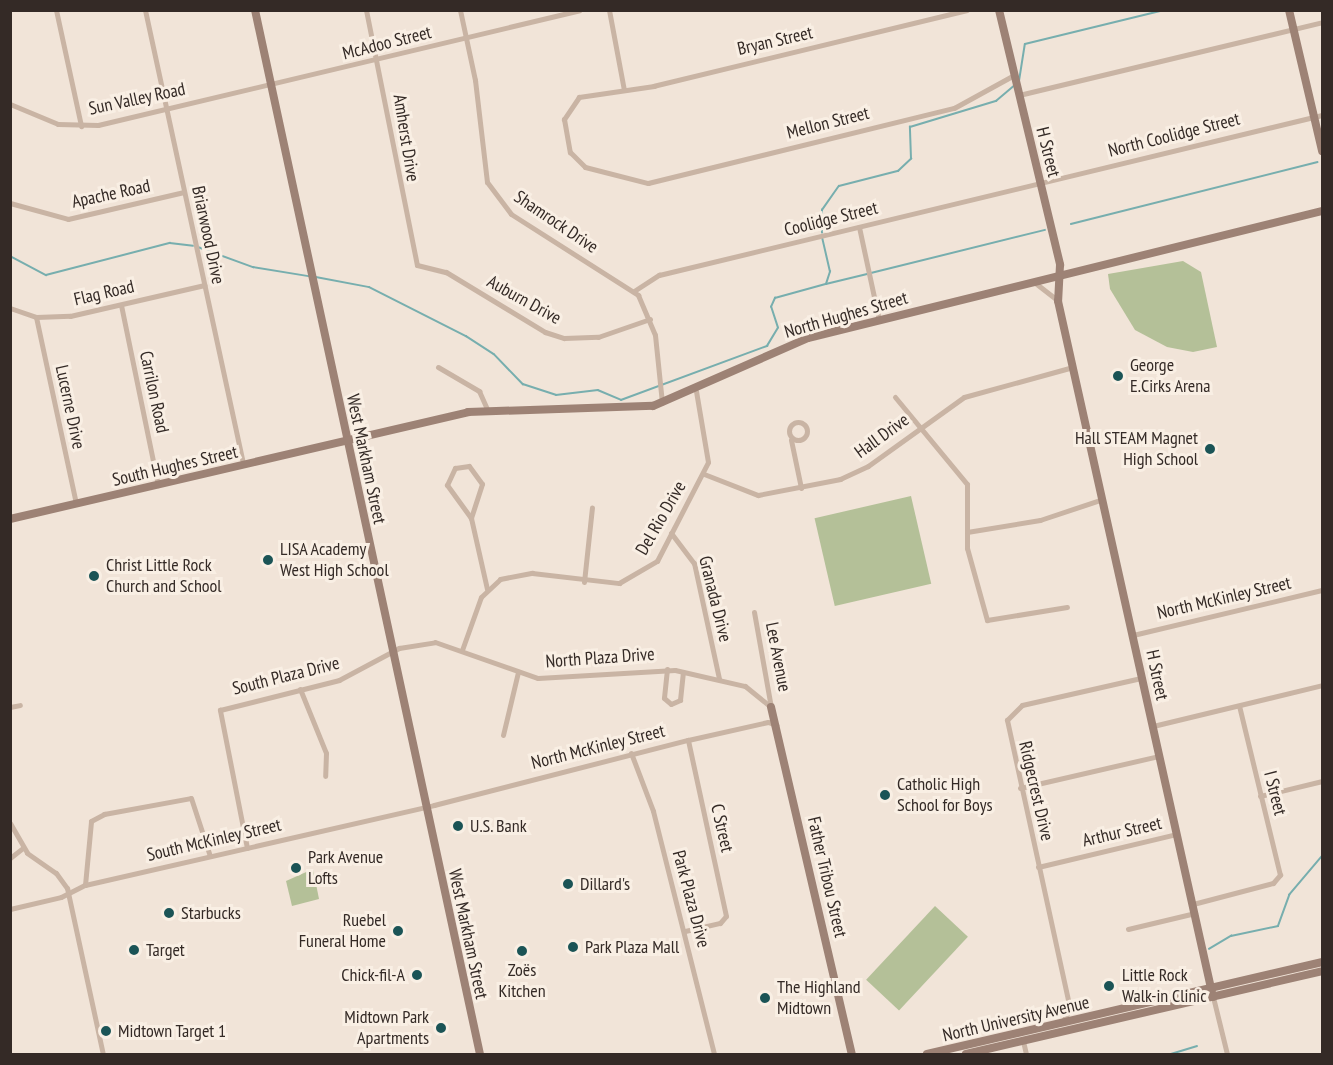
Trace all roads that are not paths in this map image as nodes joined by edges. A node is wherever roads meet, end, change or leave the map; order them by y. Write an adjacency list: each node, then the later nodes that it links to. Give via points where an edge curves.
1 (56, 10): 22 (street)
2 (145, 10): 20 (street, Briarwood Drive)
3 (255, 10): 16 (street, West Markham Street)
4 (366, 10): 14 (street, Amherst Drive)
5 (460, 10): 13 (street, Shamrock Drive)
6 (579, 10): 13 (street, McAdoo Street)
7 (609, 10): 17 (street)
8 (967, 10): 17 (street, Bryan Street)
9 (999, 10): 15 (street, H Street)
10 (1289, 10): 12 (street)
11 (1323, 22): 12 (street)
12 (1293, 29): 18 (street); 21 (street)
13 (465, 39): 14 (street, McAdoo Street); 34 (street, Shamrock Drive, via 476,87 481,164 491,191 520,220)
14 (377, 62): 16 (street, McAdoo Street); 30 (street, Amherst Drive, via 391,154 414,259)
15 (1015, 77): 18 (street, H Street); 24 (street, Mellon Street, via 954,108)
16 (271, 86): 20 (street, Sun Valley Road); 49 (street, West Markham Street)
17 (624, 90): 24 (street, Bryan Street, via 573,100 564,115 566,136 581,165)
18 (1018, 93): 25 (street, H Street)
19 (10, 104): 22 (street, Sun Valley Road, via 58,124)
20 (166, 109): 22 (street, Sun Valley Road); 26 (street, Briarwood Drive)
21 (1318, 116): 23 (street); 25 (street, North Coolidge Street)
22 (81, 126)
23 (1323, 151)
24 (643, 183)
25 (1040, 184): 29 (street, Coolidge Street); 31 (street, H Street)
26 (183, 192): 27 (street, Apache Road, via 68,219); 33 (street, Briarwood Drive)
27 (10, 203)
28 (1323, 211): 31 (street, North Hughes Street)
29 (859, 227): 34 (street, Coolidge Street, via 648,278); 40 (street)
30 (421, 268): 39 (street, Auburn Drive, via 446,272 545,332 564,338 598,337)
31 (1060, 275): 32 (street, North Hughes Street); 35 (street, H Street)
32 (1034, 282): 35 (street); 40 (street, North Hughes Street)
33 (204, 285): 36 (street, Flag Road); 50 (street, Briarwood Drive)
34 (634, 291): 39 (street, Shamrock Drive)
35 (1058, 301): 42 (street, H Street)
36 (121, 305): 38 (street, Flag Road); 52 (street, Carrilon Road)
37 (10, 308): 38 (street, Flag Road)
38 (36, 317): 55 (street, Lucerne Drive)
39 (650, 319): 45 (street, Shamrock Drive)
40 (879, 320): 43 (street, North Hughes Street, via 793,342)
41 (438, 367): 46 (street, via 480,391)
42 (1073, 367): 47 (street, Hall Drive, via 964,397); 54 (street, H Street)
43 (696, 391): 45 (street, North Hughes Street); 51 (street, Del Rio Drive, via 708,448)
44 (894, 397): 47 (street)
45 (662, 403): 46 (street, North Hughes Street, via 618,411)
46 (487, 409): 49 (street, North Hughes Street)
47 (921, 426): 53 (street, Hall Drive, via 860,471); 59 (street, via 968,484)
48 (791, 440): 53 (street)
49 (347, 441): 50 (street, South Hughes Street); 68 (street, West Markham Street)
50 (243, 465): 52 (street, South Hughes Street)
51 (704, 474): 53 (street, Hall Drive, via 752,494); 60 (street, Del Rio Drive)
52 (158, 485): 55 (street, South Hughes Street)
53 (801, 488)
54 (1103, 499): 59 (street, via 1040,520); 66 (street, H Street)
55 (76, 504): 58 (street, South Hughes Street)
56 (592, 507): 61 (street)
57 (471, 518): 57 (street, via 481,479 473,468 461,465 451,471 447,485); 62 (street)
58 (10, 519)
59 (967, 532): 64 (street, via 987,620)
60 (671, 533): 61 (street, Del Rio Drive, via 662,554 644,573 619,584); 73 (street, Granada Drive, via 693,563)
61 (584, 582): 62 (street, Del Rio Drive, via 524,572)
62 (487, 590): 67 (street)
63 (1323, 590): 66 (street, North McKinley Street)
64 (1067, 607)
65 (754, 612): 79 (street, Lee Avenue)
66 (1132, 635): 72 (street, H Street)
67 (462, 650): 68 (street, North Plaza Drive, via 435,642); 70 (street, North Plaza Drive)
68 (392, 651): 75 (street, South Plaza Drive, via 347,677); 90 (street, West Markham Street)
69 (667, 669): 70 (street, North Plaza Drive, via 548,679); 71 (street, North Plaza Drive); 71 (street, via 664,692 668,703 680,700)
70 (518, 672): 82 (street)
71 (683, 672): 73 (street, North Plaza Drive)
72 (1142, 678): 81 (street, H Street); 88 (street, Ridgecrest Drive, via 1013,711 1007,730)
73 (718, 679): 79 (street, North Plaza Drive, via 752,689)
74 (1323, 685): 77 (street)
75 (300, 689): 86 (street, via 326,753); 94 (street, South Plaza Drive, via 219,711)
76 (20, 705): 78 (street)
77 (1239, 706): 81 (street); 89 (street, I Street)
78 (10, 707)
79 (771, 707): 80 (street, Father Tribou Street)
80 (776, 726): 83 (street, North McKinley Street, via 768,722); 115 (street, Father Tribou Street)
81 (1153, 726): 85 (street, H Street)
82 (503, 735)
83 (688, 740): 84 (street, North McKinley Street); 103 (street, C Street, via 722,894 723,922)
84 (631, 753): 90 (street, North McKinley Street); 103 (street, Park Plaza Drive, via 653,811)
85 (1159, 756): 88 (street); 92 (street, H Street)
86 (325, 776)
87 (1323, 781): 89 (street)
88 (1020, 788): 97 (street, Ridgecrest Drive)
89 (1260, 796): 100 (street, I Street, via 1280,872 1271,884)
90 (426, 807): 94 (street, South McKinley Street); 113 (street, West Markham Street)
91 (10, 823): 93 (street)
92 (1177, 834): 97 (street, Arthur Street); 100 (street, H Street)
93 (23, 848): 96 (street); 99 (street, via 60,876)
94 (247, 848): 95 (street, South McKinley Street)
95 (210, 856): 98 (street, South McKinley Street); 98 (street, via 191,798 104,814 91,821)
96 (10, 858)
97 (1038, 867): 108 (street, Ridgecrest Drive)
98 (86, 885): 99 (street, South McKinley Street)
99 (68, 893): 101 (street, South McKinley Street); 112 (street)
100 (1194, 908): 102 (street); 106 (street, H Street)
101 (10, 909)
102 (1128, 929)
103 (685, 931): 114 (street, Park Plaza Drive)
104 (1323, 962): 106 (street, North University Avenue)
105 (1323, 971): 107 (street, North University Avenue)
106 (1211, 987): 107 (street, H Street); 109 (street, North University Avenue)
107 (1213, 997): 111 (street, North University Avenue); 119 (street, H Street)
108 (1070, 1009): 109 (street); 110 (street)
109 (1087, 1018): 110 (street, North University Avenue)
110 (1061, 1024): 116 (street, North University Avenue)
111 (1023, 1041): 117 (street, North University Avenue); 118 (street)
112 (103, 1054)
113 (480, 1054)
114 (714, 1054)
115 (852, 1054)
116 (927, 1054)
117 (966, 1054)
118 (1026, 1054)
119 (1227, 1054)

